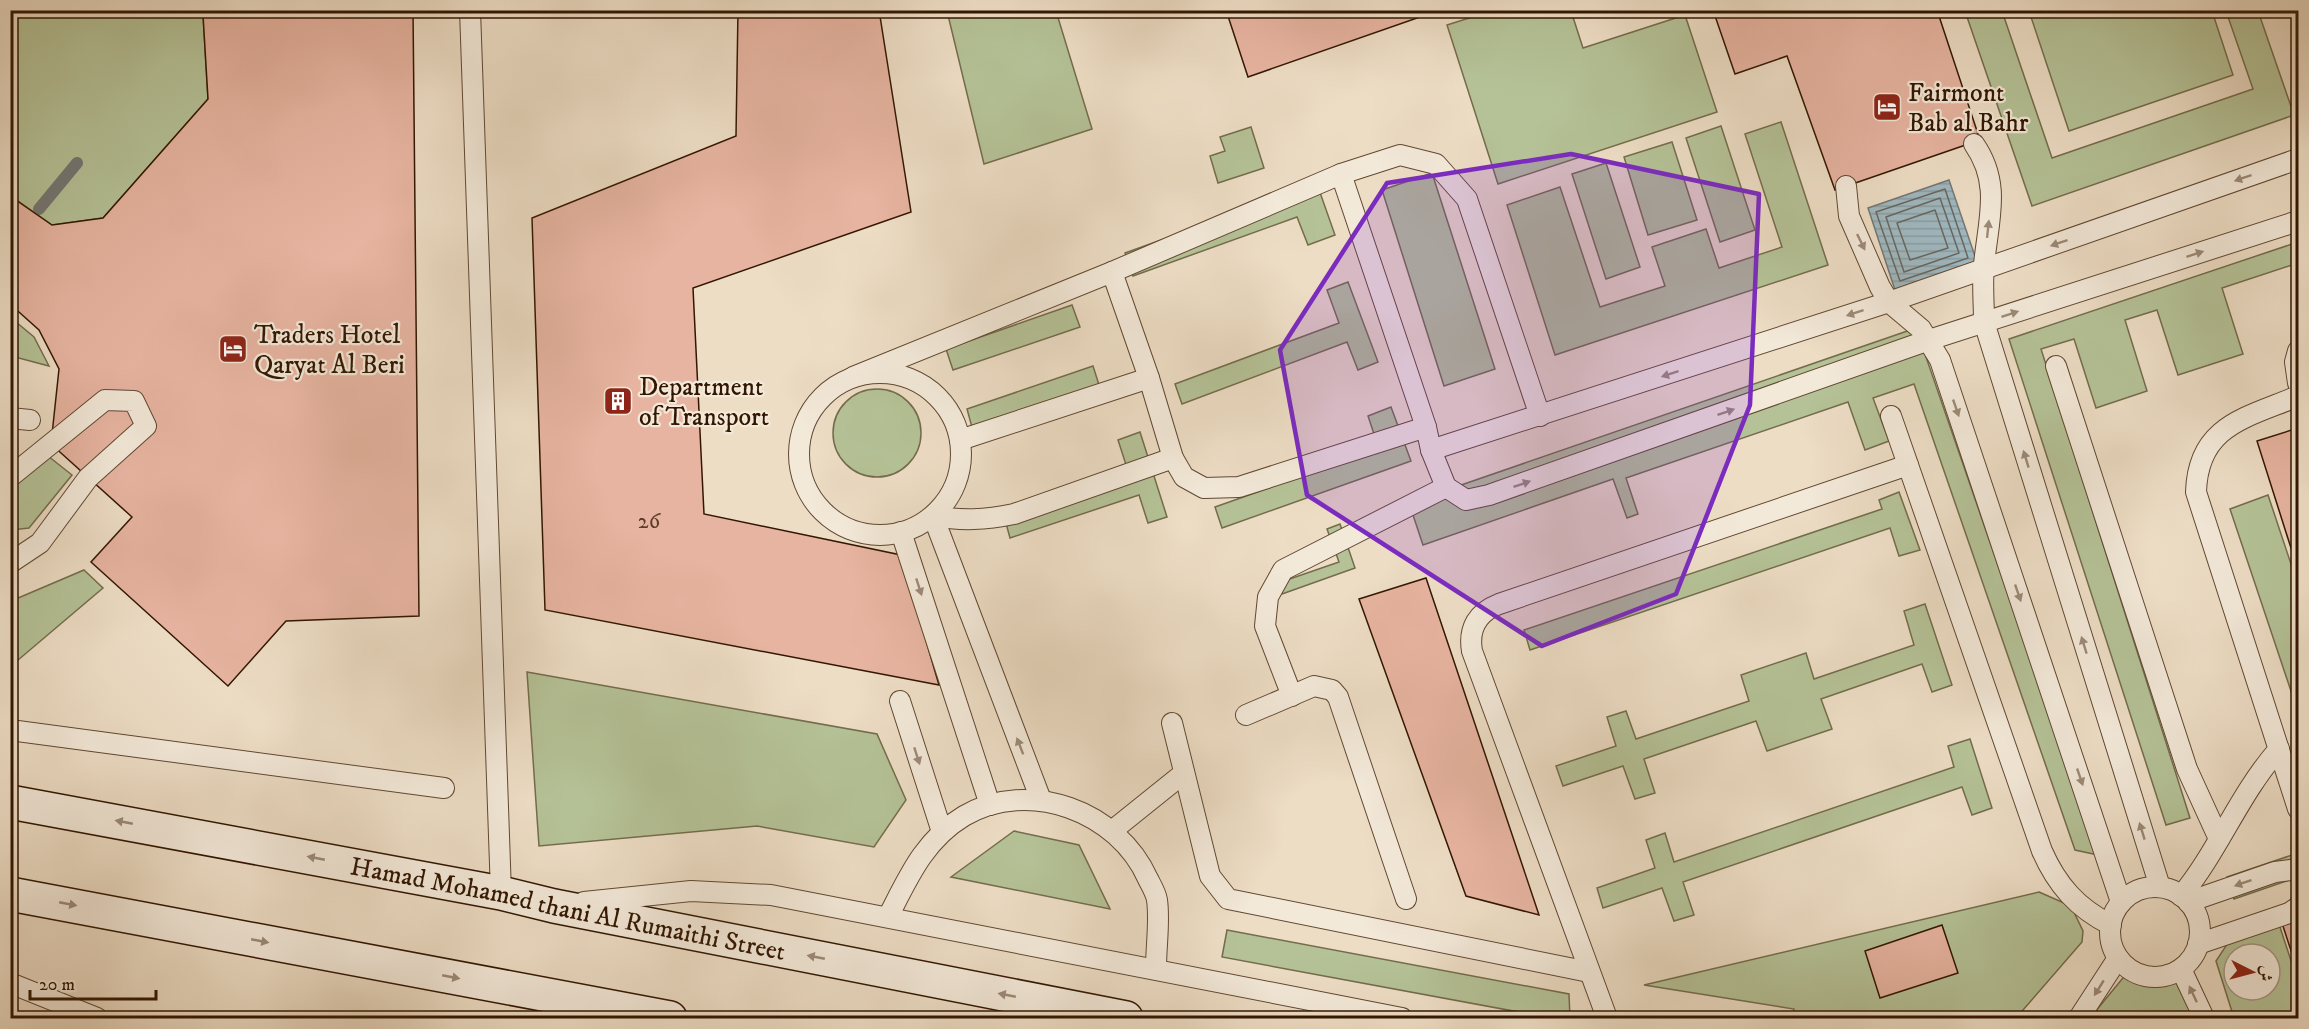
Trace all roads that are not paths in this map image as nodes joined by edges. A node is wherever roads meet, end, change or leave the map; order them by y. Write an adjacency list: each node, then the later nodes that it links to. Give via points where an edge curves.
1 (470, 10): 47 (lane)
2 (1974, 144): 7 (lane, one-way to 2, via 1991,178)
3 (2298, 159): 7 (lane, one-way to 7)
4 (1341, 174): 8 (lane); 18 (lane, via 1400,155 1436,164 1467,198); 20 (lane)
5 (1846, 186): 9 (lane, one-way to 9, via 1849,216)
6 (2298, 220): 10 (lane, one-way to 6)
7 (1983, 269): 9 (lane); 10 (lane)
8 (1112, 272): 14 (lane); 15 (lane)
9 (1889, 302): 11 (lane); 18 (lane, one-way to 18)
10 (1984, 322): 11 (lane); 46 (lane, one-way to 10)
11 (1929, 340): 26 (lane, one-way to 11, via 1466,500 1489,495); 51 (lane, one-way to 51, via 1947,382)
12 (2298, 351): 16 (lane)
13 (2056, 366): 44 (lane, via 2187,769)
14 (853, 377): 21 (lane, via 880,373 908,377 932,392 950,413); 28 (lane, via 832,388 815,405 798,449 801,473 824,514 844,527 866,535)
15 (1149, 378): 21 (lane); 23 (lane)
16 (2298, 383)
17 (2298, 396): 35 (lane, via 2229,425 2213,437 2196,473 2201,511)
18 (1540, 416): 22 (lane)
19 (1891, 416): 24 (lane)
20 (1426, 427): 22 (lane); 23 (lane, via 1239,487 1204,488 1184,477)
21 (960, 440): 27 (lane, via 956,481)
22 (1431, 450): 26 (lane)
23 (1173, 458): 27 (lane, via 1014,514 987,520)
24 (1908, 465): 55 (lane, via 2042,851 2061,887 2076,903); 60 (lane, via 1499,604 1475,622 1472,651)
25 (10, 477): 29 (lane, via 105,400 134,401 146,426 88,478 40,543)
26 (1446, 487): 30 (lane, via 1283,570 1268,597 1265,626)
27 (933, 516): 28 (lane); 38 (lane, one-way to 27)
28 (901, 532): 40 (lane, one-way to 40)
29 (10, 563)
30 (1292, 696): 32 (lane); 49 (lane, via 1323,686 1338,697)
31 (900, 700): 43 (lane, one-way to 43)
32 (1246, 715)
33 (1172, 723): 36 (lane)
34 (10, 730): 37 (lane)
35 (2279, 749): 41 (lane); 44 (lane, via 2250,785)
36 (1184, 773): 42 (lane); 60 (lane, via 1210,876 1228,899)
37 (444, 788)
38 (1041, 800): 40 (lane); 42 (lane, via 1079,810)
39 (10, 802): 47 (main road, Hamad Mohamed thani Al Rumaithi Street, one-way to 39)
40 (990, 805): 43 (lane, via 964,816)
41 (2298, 808)
42 (1113, 830): 58 (lane, via 1140,861 1157,899)
43 (942, 832): 54 (lane, via 918,857)
44 (2219, 839): 50 (lane)
45 (2298, 869): 50 (lane, one-way to 50, via 2275,872)
46 (2160, 887): 50 (lane); 51 (lane, via 2146,888)
47 (501, 892): 52 (main road, Hamad Mohamed thani Al Rumaithi Street)
48 (10, 894): 63 (main road, one-way to 63)
49 (1406, 899)
50 (2185, 899): 56 (lane, via 2198,921)
51 (2121, 902): 55 (lane)
52 (554, 906): 54 (lane, via 710,890 771,895); 64 (main road, Hamad Mohamed thani Al Rumaithi Street, one-way to 52)
53 (2298, 907): 56 (lane)
54 (888, 916): 58 (lane)
55 (2111, 925): 57 (lane, via 2110,936)
56 (2198, 944): 59 (lane)
57 (2118, 958): 59 (lane, via 2140,975 2162,976); 67 (lane, one-way to 67)
58 (1156, 968): 65 (lane)
59 (2181, 969): 68 (lane, one-way to 59)
60 (1589, 972): 66 (lane)
61 (10, 982): 62 (lane)
62 (97, 1018)
63 (670, 1018)
64 (1126, 1018)
65 (1402, 1018)
66 (1607, 1018)
67 (2079, 1018)
68 (2204, 1018)

